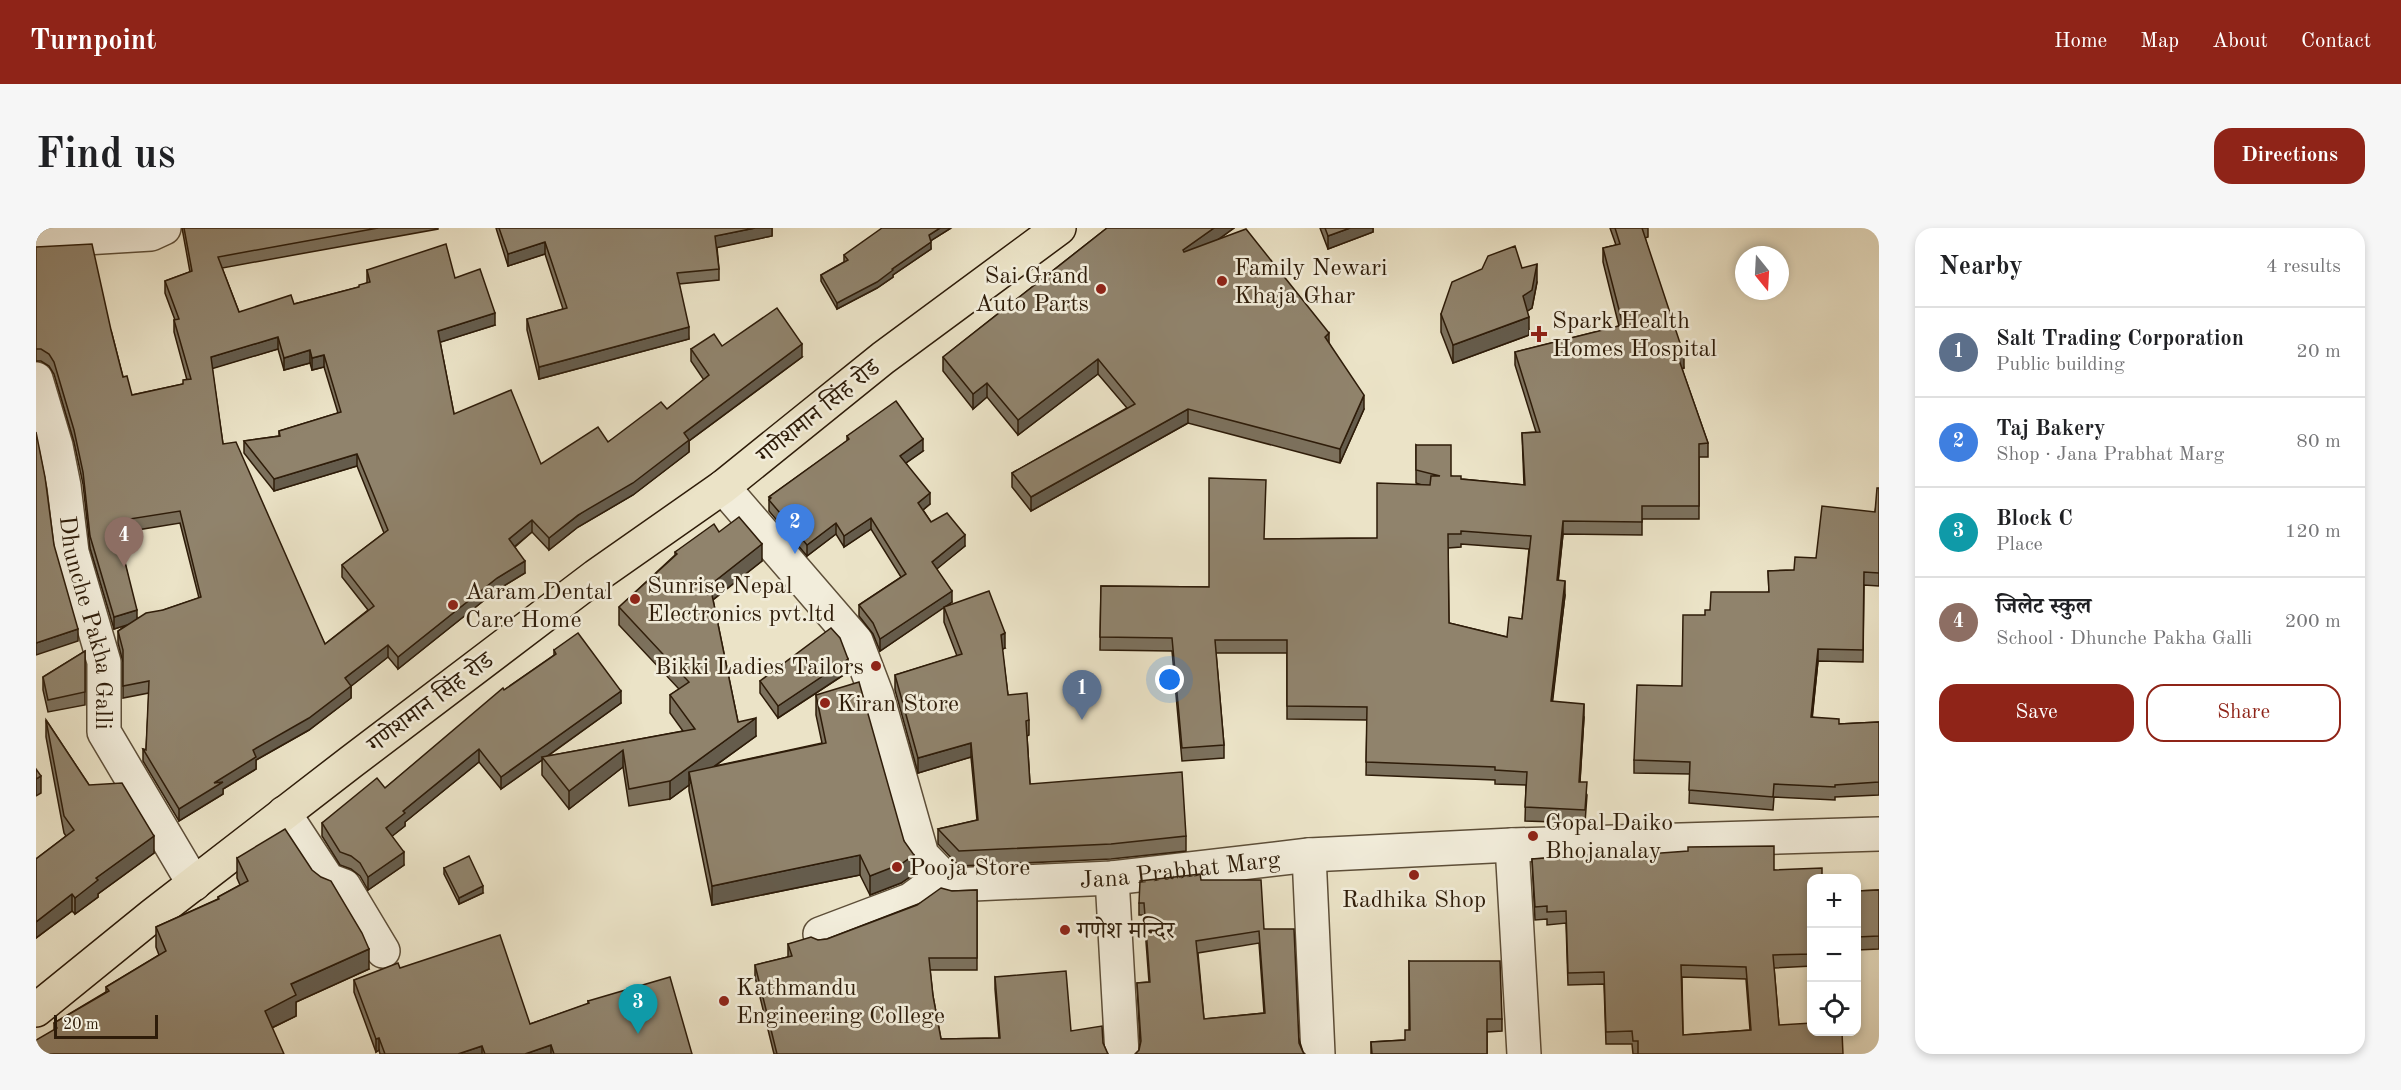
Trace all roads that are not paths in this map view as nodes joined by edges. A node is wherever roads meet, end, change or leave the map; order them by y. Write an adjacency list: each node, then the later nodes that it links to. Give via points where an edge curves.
1 (164, 228): 3 (street, via 151,234)
2 (1059, 228): 5 (highway, गणेशमान सिंह रोड, via 883,358)
3 (36, 241)
4 (36, 379): 12 (street, Dhunche Pakha Galli, via 56,446 72,552 104,662 104,732)
5 (723, 488): 6 (highway, गणेशमान सिंह रोड, via 596,576); 10 (street, Jana Prabhat Marg, via 856,641 877,696 922,855)
6 (285, 813): 12 (highway, गणेशमान सिंह रोड); 14 (street, via 327,880 344,886)
7 (1879, 834): 8 (street, Jana Prabhat Marg)
8 (1512, 845): 9 (street, Jana Prabhat Marg); 18 (street)
9 (1309, 855): 11 (street, Jana Prabhat Marg); 17 (street)
10 (943, 876): 11 (street, Jana Prabhat Marg, via 951,885); 13 (street, via 910,900)
11 (1112, 878): 16 (street)
12 (194, 884): 15 (highway, गणेशमान सिंह रोड)
13 (820, 934)
14 (383, 951)
15 (36, 1010)
16 (1122, 1054)
17 (1318, 1054)
18 (1524, 1054)

